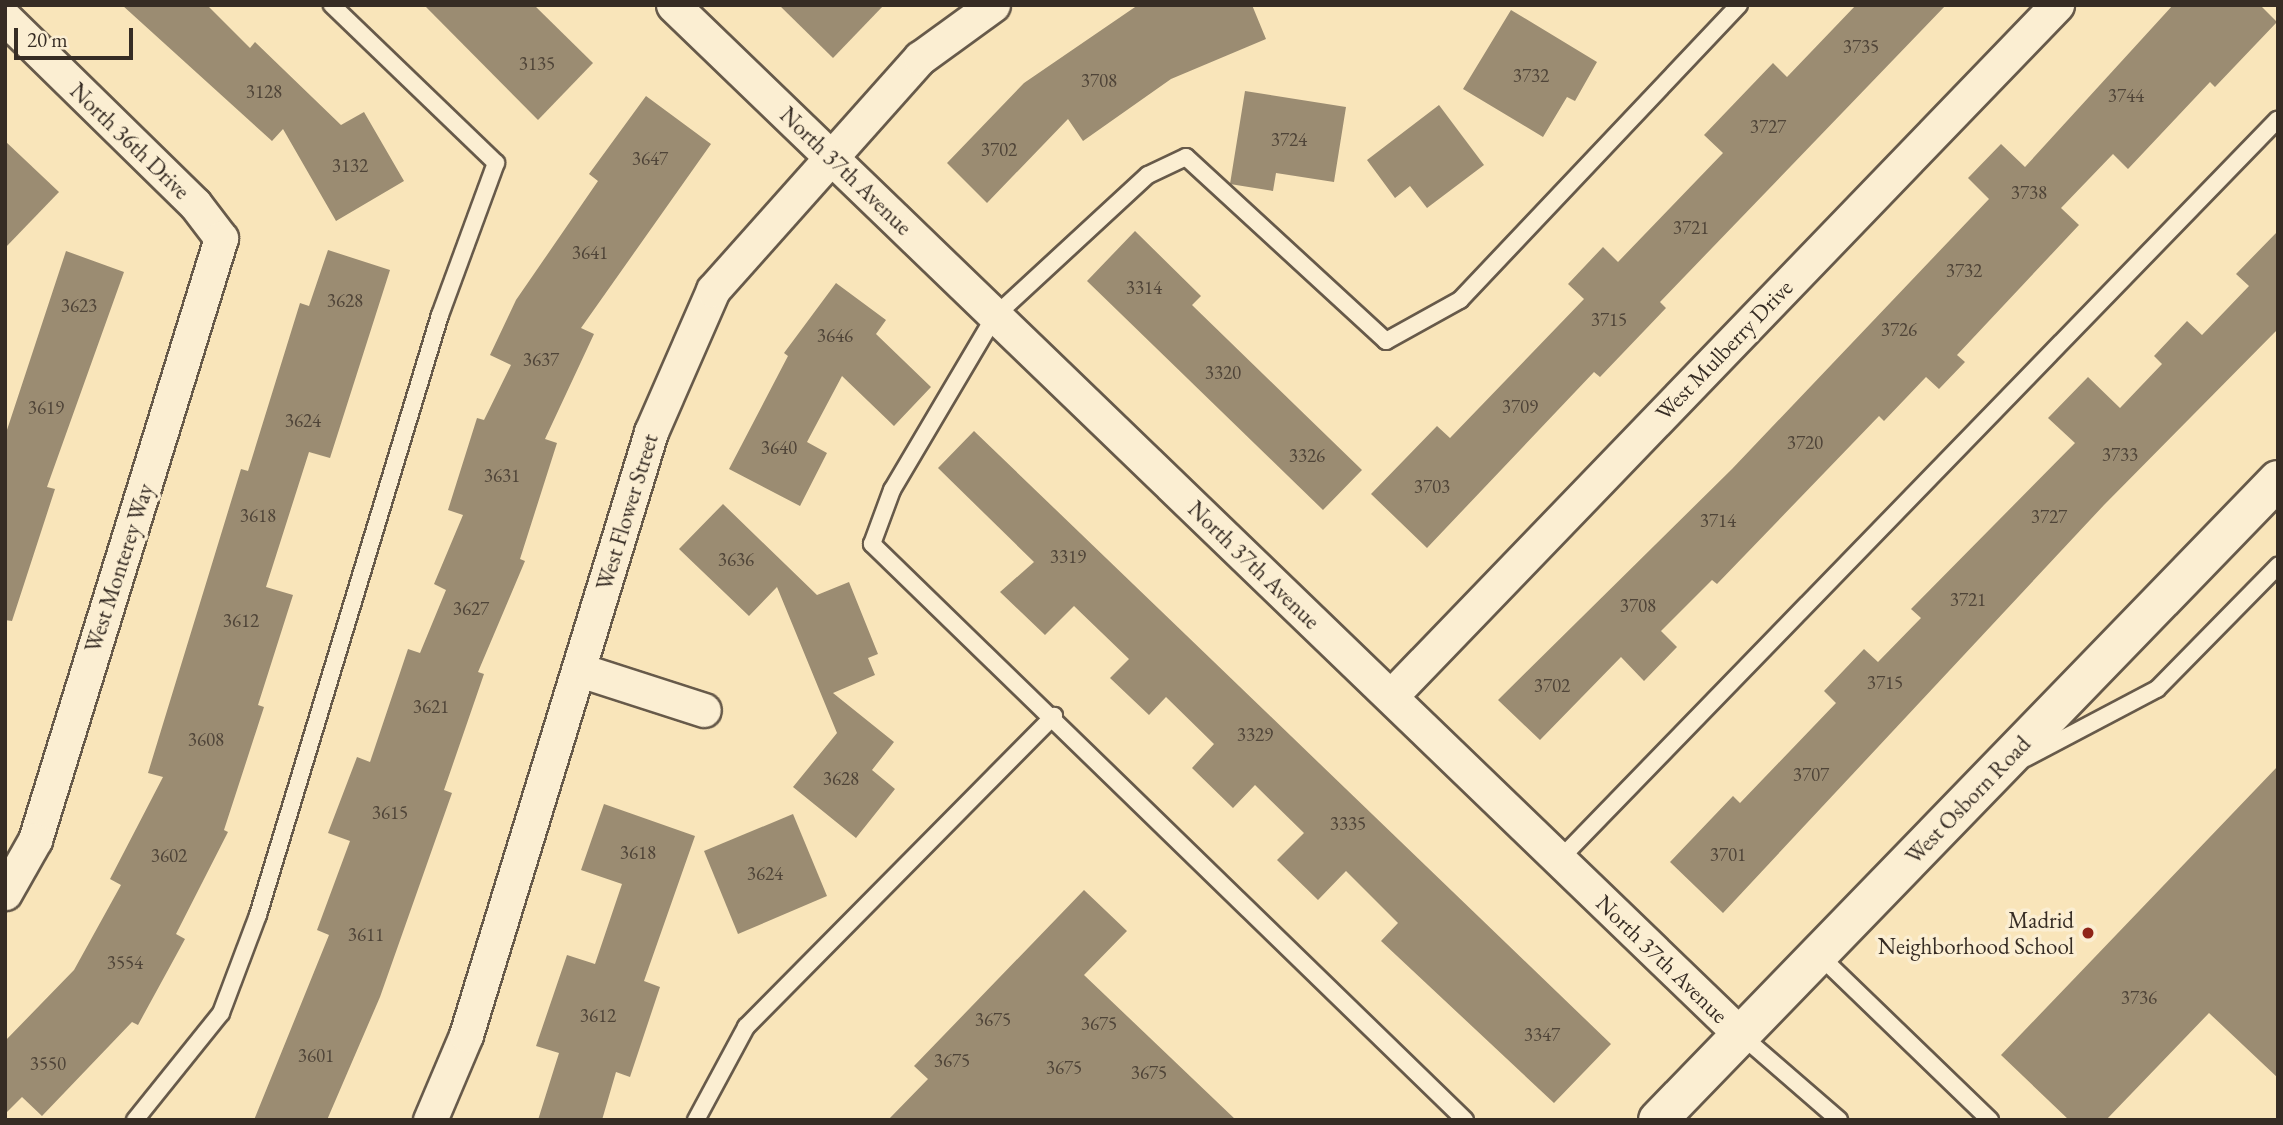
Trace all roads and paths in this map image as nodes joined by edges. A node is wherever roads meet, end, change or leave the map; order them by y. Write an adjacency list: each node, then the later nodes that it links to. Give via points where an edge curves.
1 (332, 5): 22 (lane, via 496,163 440,316 253,927 221,1013)
2 (673, 5): 8 (street, North 37th Avenue)
3 (993, 5): 8 (street, West Flower Street, via 920,58)
4 (1739, 5): 10 (lane, via 1460,300 1386,341 1186,157 1148,175)
5 (2057, 5): 14 (street, West Mulberry Drive)
6 (5, 18): 9 (street, North 36th Drive, via 195,204)
7 (2278, 119): 18 (lane)
8 (832, 158): 10 (street, North 37th Avenue); 13 (street, West Flower Street, via 713,290 685,347 631,492)
9 (221, 238): 19 (street, West Monterey Way, via 35,840)
10 (995, 316): 14 (street, North 37th Avenue); 16 (lane, via 892,490 872,544)
11 (2278, 480): 17 (street, West Osborn Road)
12 (2278, 566): 17 (lane, via 2157,689)
13 (580, 670): 15 (street); 23 (street, West Flower Street, via 466,1035)
14 (1391, 696): 18 (street, North 37th Avenue)
15 (704, 710)
16 (1054, 716): 24 (lane, via 746,1027); 25 (lane)
17 (1990, 777): 20 (street, West Osborn Road)
18 (1559, 860): 21 (street, North 37th Avenue)
19 (5, 893)
20 (1819, 955): 21 (street, West Osborn Road); 28 (lane)
21 (1741, 1035): 26 (street, West Osborn Road); 27 (lane, North 37th Avenue)
22 (135, 1120)
23 (430, 1120)
24 (696, 1120)
25 (1465, 1120)
26 (1658, 1120)
27 (1839, 1120)
28 (1990, 1120)

